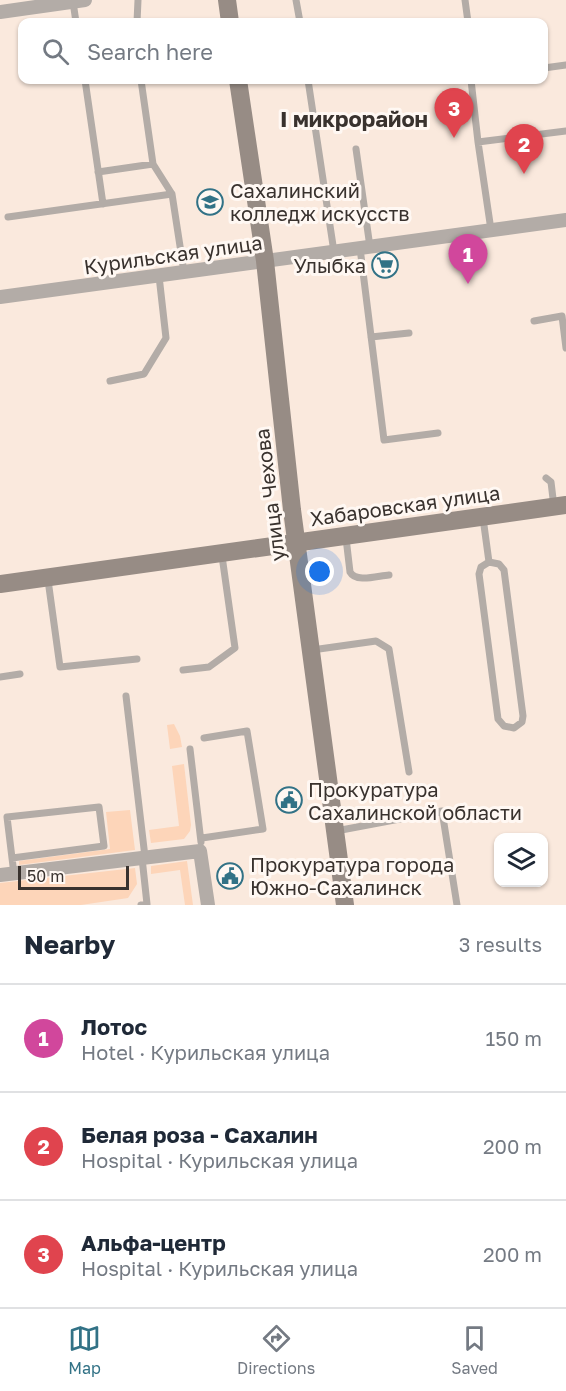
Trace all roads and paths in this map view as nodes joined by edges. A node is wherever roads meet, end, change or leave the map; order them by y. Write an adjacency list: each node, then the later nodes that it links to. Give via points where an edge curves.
1 (138, 0): 8 (lane)
2 (226, 0): 9 (street)
3 (296, 0): 10 (lane)
4 (465, 0): 11 (lane)
5 (79, 1): 6 (street); 7 (lane)
6 (0, 12)
7 (77, 18)
8 (137, 18)
9 (229, 18)
10 (299, 18)
11 (467, 18)
12 (566, 65): 13 (lane)
13 (548, 67)
14 (86, 84): 23 (lane)
15 (142, 84): 22 (lane)
16 (239, 84): 31 (street, улица Чехова)
17 (309, 84): 30 (lane)
18 (471, 84): 20 (lane)
19 (566, 131): 20 (lane)
20 (478, 142): 28 (lane)
21 (356, 149): 29 (lane)
22 (153, 164): 23 (lane); 24 (lane)
23 (98, 172): 25 (lane)
24 (172, 194): 25 (lane); 32 (lane)
25 (103, 204): 26 (lane)
26 (9, 217)
27 (566, 220): 28 (street, Курильская улица)
28 (491, 230): 29 (street, Курильская улица)
29 (365, 248): 30 (street, Курильская улица); 37 (lane)
30 (334, 252): 31 (street, Курильская улица)
31 (265, 261): 32 (street, Курильская улица); 45 (street, улица Чехова)
32 (184, 272): 33 (street, Курильская улица)
33 (159, 276): 34 (street, Курильская улица); 39 (lane, via 166,338 144,375)
34 (0, 297)
35 (534, 321): 38 (lane, via 562,316)
36 (409, 333): 37 (lane)
37 (371, 337): 40 (lane, via 384,440)
38 (566, 348)
39 (110, 381)
40 (438, 434)
41 (546, 478): 42 (lane)
42 (560, 506): 43 (street, Хабаровская улица)
43 (483, 517): 44 (street, Хабаровская улица); 47 (lane)
44 (346, 535): 45 (street, Хабаровская улица); 48 (lane, via 352,576)
45 (297, 543): 46 (street, Хабаровская улица); 51 (street, улица Чехова)
46 (222, 553): 49 (street, Хабаровская улица); 53 (lane, via 235,648 209,667)
47 (489, 562): 47 (lane, via 504,570 523,716 514,728 504,726 498,719 479,574)
48 (389, 575)
49 (48, 577): 50 (street, Хабаровская улица); 52 (lane, via 60,667)
50 (0, 584)
51 (312, 650): 59 (lane, via 376,641 389,649); 60 (street, улица Чехова)
52 (137, 659)
53 (183, 670)
54 (20, 674): 55 (lane)
55 (0, 677)
56 (126, 696): 65 (lane)
57 (204, 738): 63 (lane, via 248,731 263,829)
58 (190, 749): 63 (lane)
59 (408, 772)
60 (336, 831): 69 (street, улица Чехова); 70 (lane, via 442,811)
61 (10, 841): 62 (lane); 64 (lane); 64 (lane, via 7,817 99,807 104,846)
62 (0, 842)
63 (201, 844): 65 (street); 68 (street)
64 (12, 858): 66 (lane)
65 (143, 858): 66 (street); 67 (lane, via 147,904)
66 (7, 874)
67 (141, 905)
68 (208, 905)
69 (345, 905)
70 (457, 905)

